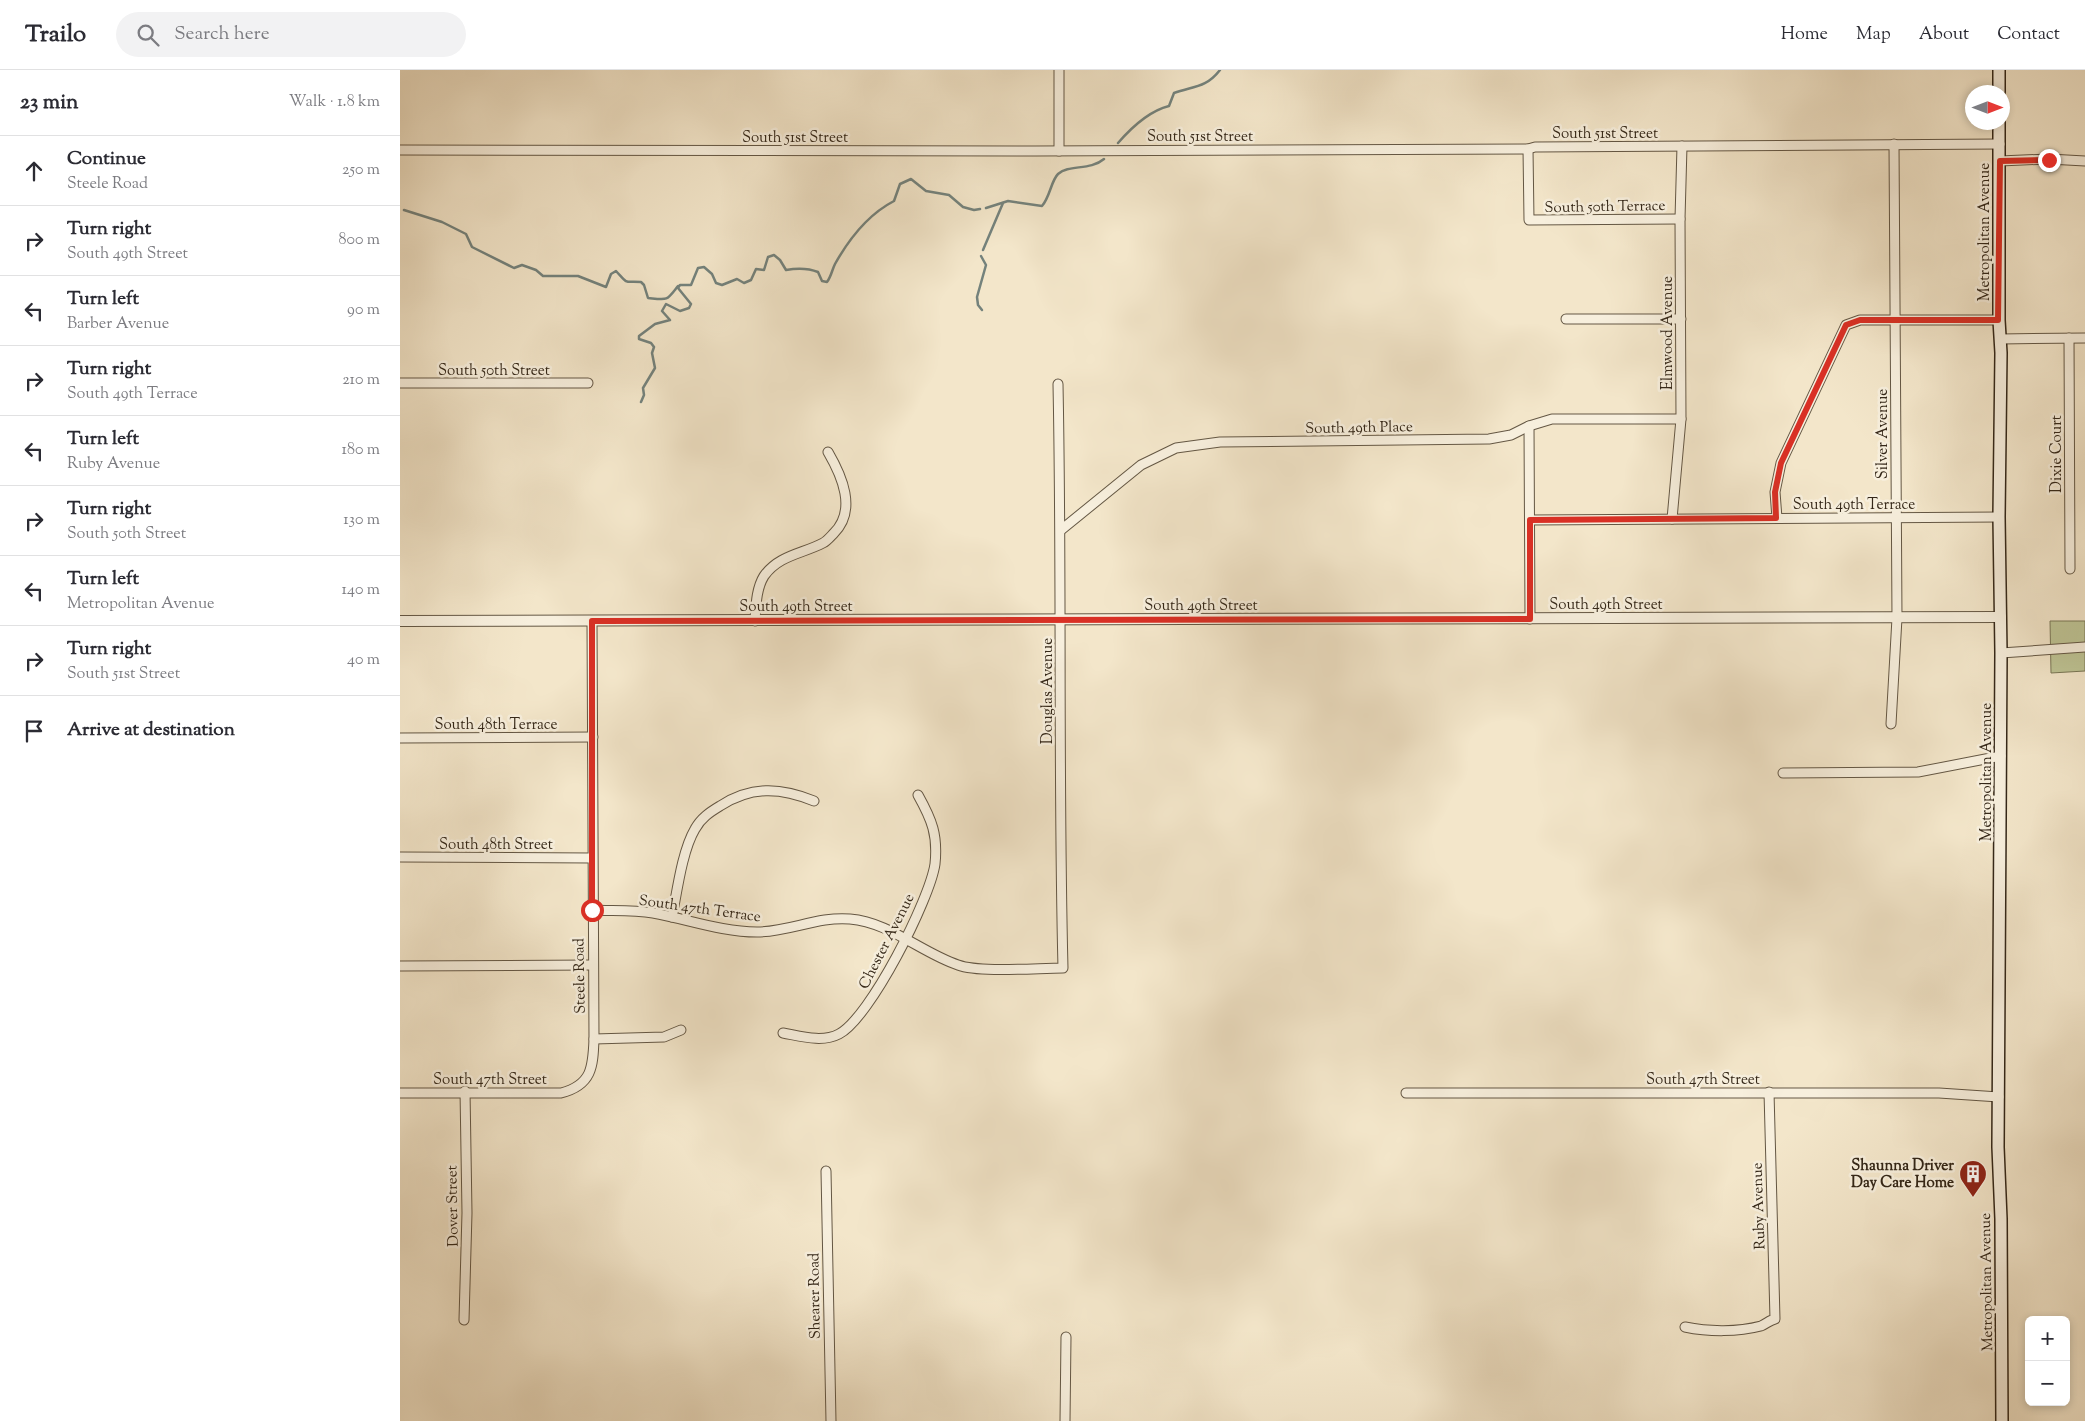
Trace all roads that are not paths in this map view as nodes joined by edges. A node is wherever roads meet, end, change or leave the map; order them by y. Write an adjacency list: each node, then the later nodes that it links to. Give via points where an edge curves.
1 (1058, 70): 10 (street)
2 (1999, 70): 3 (main road)
3 (1999, 85)
4 (2000, 130): 6 (main road, Metropolitan Avenue)
5 (1894, 144): 6 (street, South 51st Street); 7 (street, South 51st Street); 16 (street, Silver Avenue)
6 (2000, 144): 11 (main road, Metropolitan Avenue)
7 (1682, 146): 8 (street, South 51st Street); 13 (street, Elmwood Avenue)
8 (1528, 149): 10 (street, South 51st Street); 13 (street, South 50th Terrace, via 1529,220)
9 (400, 150): 10 (street, South 51st Street)
10 (1059, 151)
11 (2000, 161): 12 (street); 17 (main road, Metropolitan Avenue)
12 (2085, 162)
13 (1680, 219): 14 (street, Elmwood Avenue)
14 (1681, 319): 15 (street); 24 (street, Elmwood Avenue)
15 (1566, 320)
16 (1895, 320): 17 (street); 27 (street, Silver Avenue); 29 (street, via 1860,320 1846,325 1781,463 1775,492)
17 (1998, 320): 20 (main road, Metropolitan Avenue)
18 (2070, 338): 19 (street); 20 (street); 33 (street, Dixie Court)
19 (2085, 338)
20 (2000, 339): 28 (main road, Metropolitan Avenue)
21 (588, 383): 22 (street, South 50th Street)
22 (400, 384)
23 (1058, 384): 32 (street, Douglas Avenue)
24 (1681, 419): 25 (street, South 49th Place, via 1552,419); 30 (street, Elmwood Avenue)
25 (1529, 426): 31 (street); 32 (street, South 49th Place, via 1511,435 1489,439 1220,442 1176,448 1141,465)
26 (828, 452): 40 (street, via 839,471 844,489 846,510 841,526 824,542 784,558 771,568 759,589)
27 (1896, 517): 28 (street, South 49th Terrace); 29 (street, South 49th Terrace); 35 (street, Silver Avenue)
28 (1999, 517): 34 (main road, Metropolitan Avenue)
29 (1776, 518): 30 (street, South 49th Terrace)
30 (1672, 519): 31 (street, South 49th Terrace)
31 (1530, 520): 36 (street)
32 (1061, 530): 37 (street, Douglas Avenue)
33 (2070, 569)
34 (2001, 617): 35 (street, South 49th Street); 42 (main road, Metropolitan Avenue)
35 (1897, 618): 36 (street, South 49th Street); 43 (street, Silver Avenue)
36 (1530, 619): 37 (street, South 49th Street)
37 (1061, 620): 40 (street, South 49th Street); 57 (street, Douglas Avenue)
38 (400, 621): 39 (street, South 49th Street)
39 (592, 621): 40 (street, South 49th Street); 44 (street, Steele Road)
40 (756, 621)
41 (2085, 647): 42 (street)
42 (2001, 653): 46 (main road, Metropolitan Avenue)
43 (1891, 724)
44 (593, 737): 45 (street, South 48th Terrace); 51 (street, Steele Road)
45 (400, 738)
46 (2001, 756): 47 (street, via 1918,772); 66 (main road, Metropolitan Avenue)
47 (1783, 773)
48 (918, 796): 54 (street, Chester Avenue, via 931,819 935,863 925,897)
49 (814, 801): 53 (street, via 774,791 751,791 734,797 707,814 695,829)
50 (400, 857): 51 (street, South 48th Street)
51 (592, 858): 52 (street, Steele Road)
52 (592, 910): 53 (street, South 47th Terrace); 55 (street, Steele Road)
53 (672, 917): 54 (street, South 47th Terrace, via 756,932 850,919 875,925)
54 (905, 939): 57 (street, South 47th Terrace, via 960,966); 59 (street, Chester Avenue, via 868,1005 848,1027 825,1038)
55 (593, 965): 56 (street); 60 (street, Steele Road)
56 (400, 966)
57 (1063, 968)
58 (681, 1030): 60 (street, via 664,1037)
59 (783, 1033)
60 (594, 1039): 61 (street, Steele Road, via 590,1071)
61 (578, 1087): 62 (street, South 47th Street, via 555,1093)
62 (464, 1091): 65 (street, South 47th Street); 68 (street, Dover Street, via 467,1213)
63 (1406, 1092): 64 (street, South 47th Street)
64 (1769, 1092): 66 (street, South 47th Street, via 1938,1093); 69 (street, Ruby Avenue, via 1775,1319 1748,1329 1700,1330)
65 (400, 1093)
66 (1999, 1097): 73 (main road, Metropolitan Avenue)
67 (826, 1171): 71 (street, Shearer Road)
68 (464, 1320)
69 (1685, 1327)
70 (1066, 1337): 72 (street)
71 (830, 1421)
72 (1065, 1421)
73 (2002, 1421)

